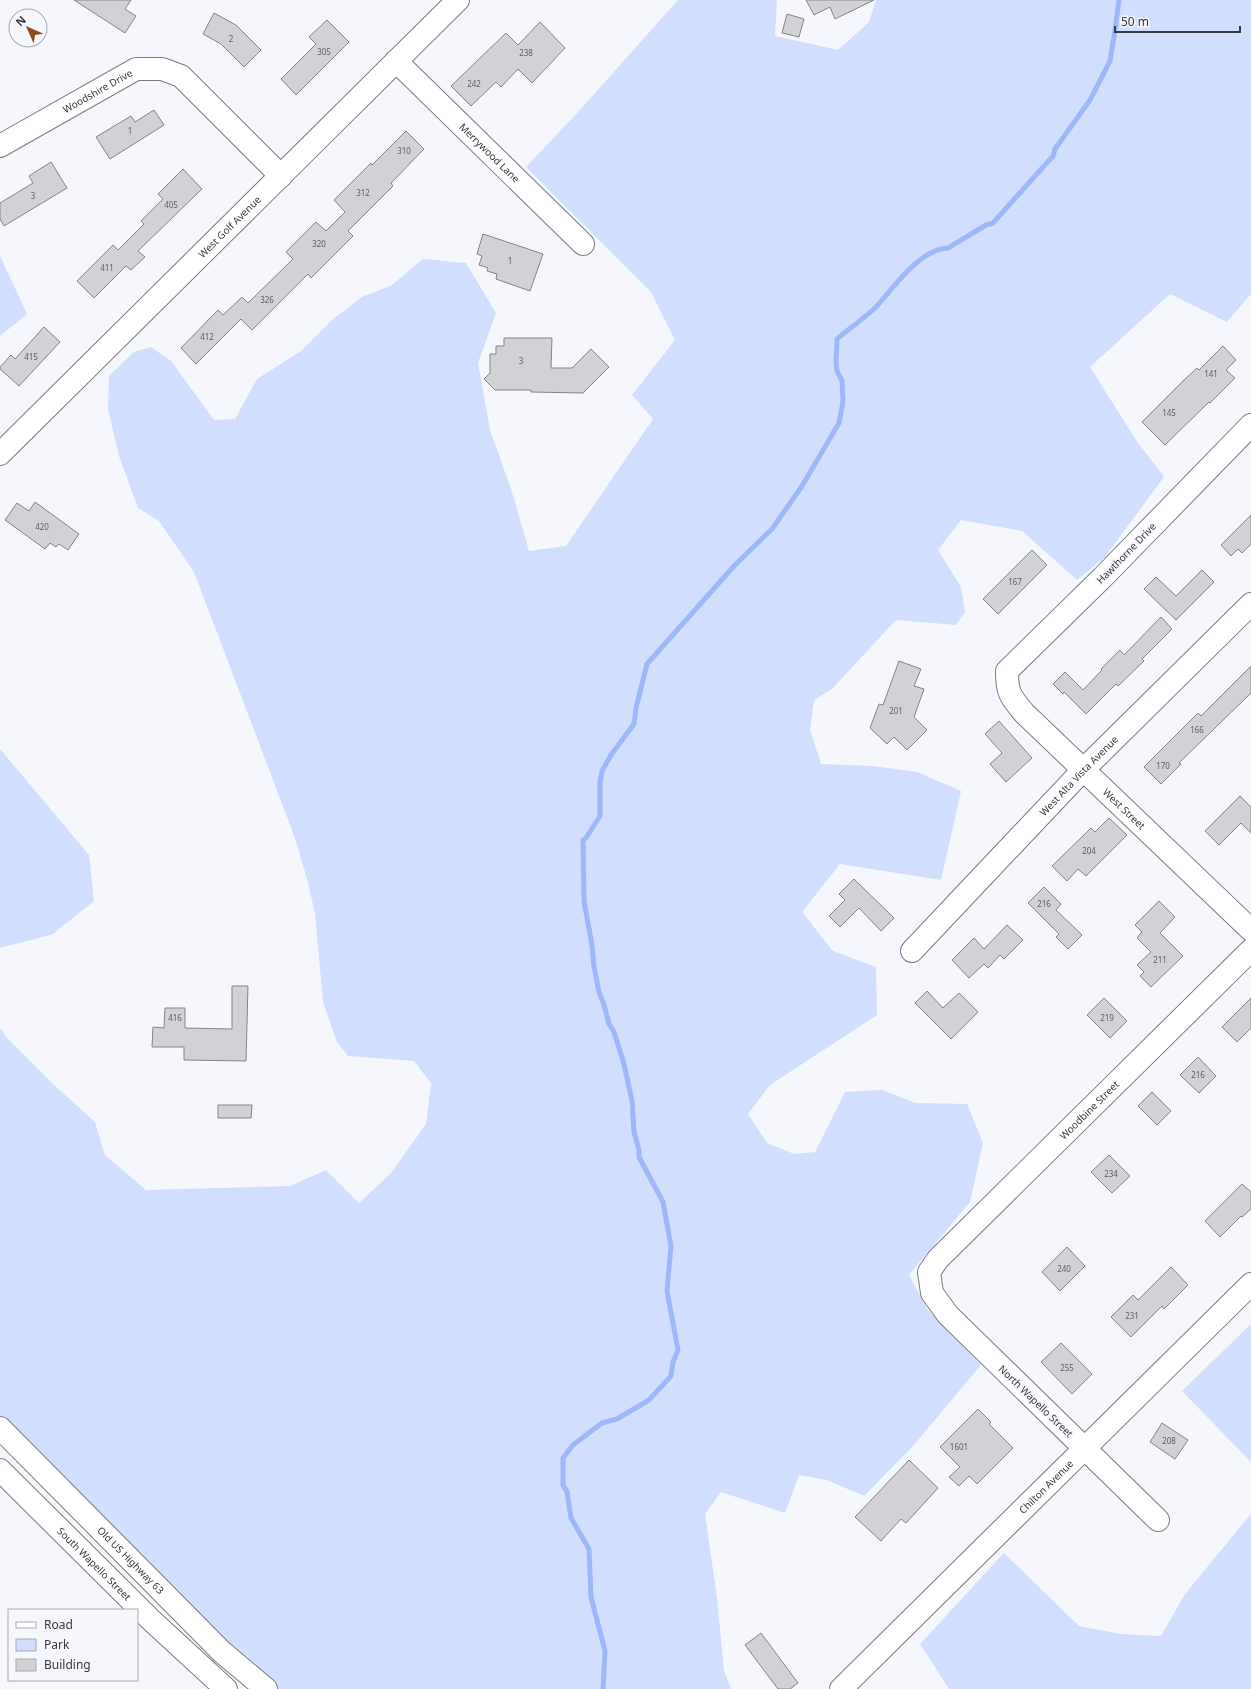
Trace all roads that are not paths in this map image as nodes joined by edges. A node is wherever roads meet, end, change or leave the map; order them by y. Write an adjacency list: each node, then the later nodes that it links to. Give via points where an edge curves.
1 (458, 0): 2 (main road, West Golf Avenue)
2 (396, 61): 4 (main road, West Golf Avenue); 5 (main road, Merrywood Lane)
3 (0, 146): 4 (main road, Woodshire Drive, via 136,69 162,69 181,76)
4 (281, 176): 7 (main road, West Golf Avenue)
5 (583, 244)
6 (1251, 426): 9 (main road, Hawthorne Drive, via 1008,671)
7 (0, 454)
8 (1251, 604): 10 (main road, West Alta Vista Avenue)
9 (1007, 682): 10 (main road, West Street, via 1010,697 1024,713)
10 (1084, 769): 11 (main road, West Street); 13 (main road, West Alta Vista Avenue)
11 (1251, 930)
12 (1251, 950): 14 (main road, Woodbine Street, via 938,1259)
13 (912, 951)
14 (929, 1272): 17 (main road, North Wapello Street, via 932,1293 948,1315)
15 (1251, 1284): 17 (main road, Chilton Avenue)
16 (0, 1428): 21 (main road, Old US Highway 63, via 222,1652)
17 (1085, 1449): 19 (main road, North Wapello Street); 22 (main road, Chilton Avenue)
18 (0, 1470): 20 (main road, South Wapello Street, via 151,1620)
19 (1158, 1520)
20 (226, 1689)
21 (266, 1689)
22 (841, 1689)

